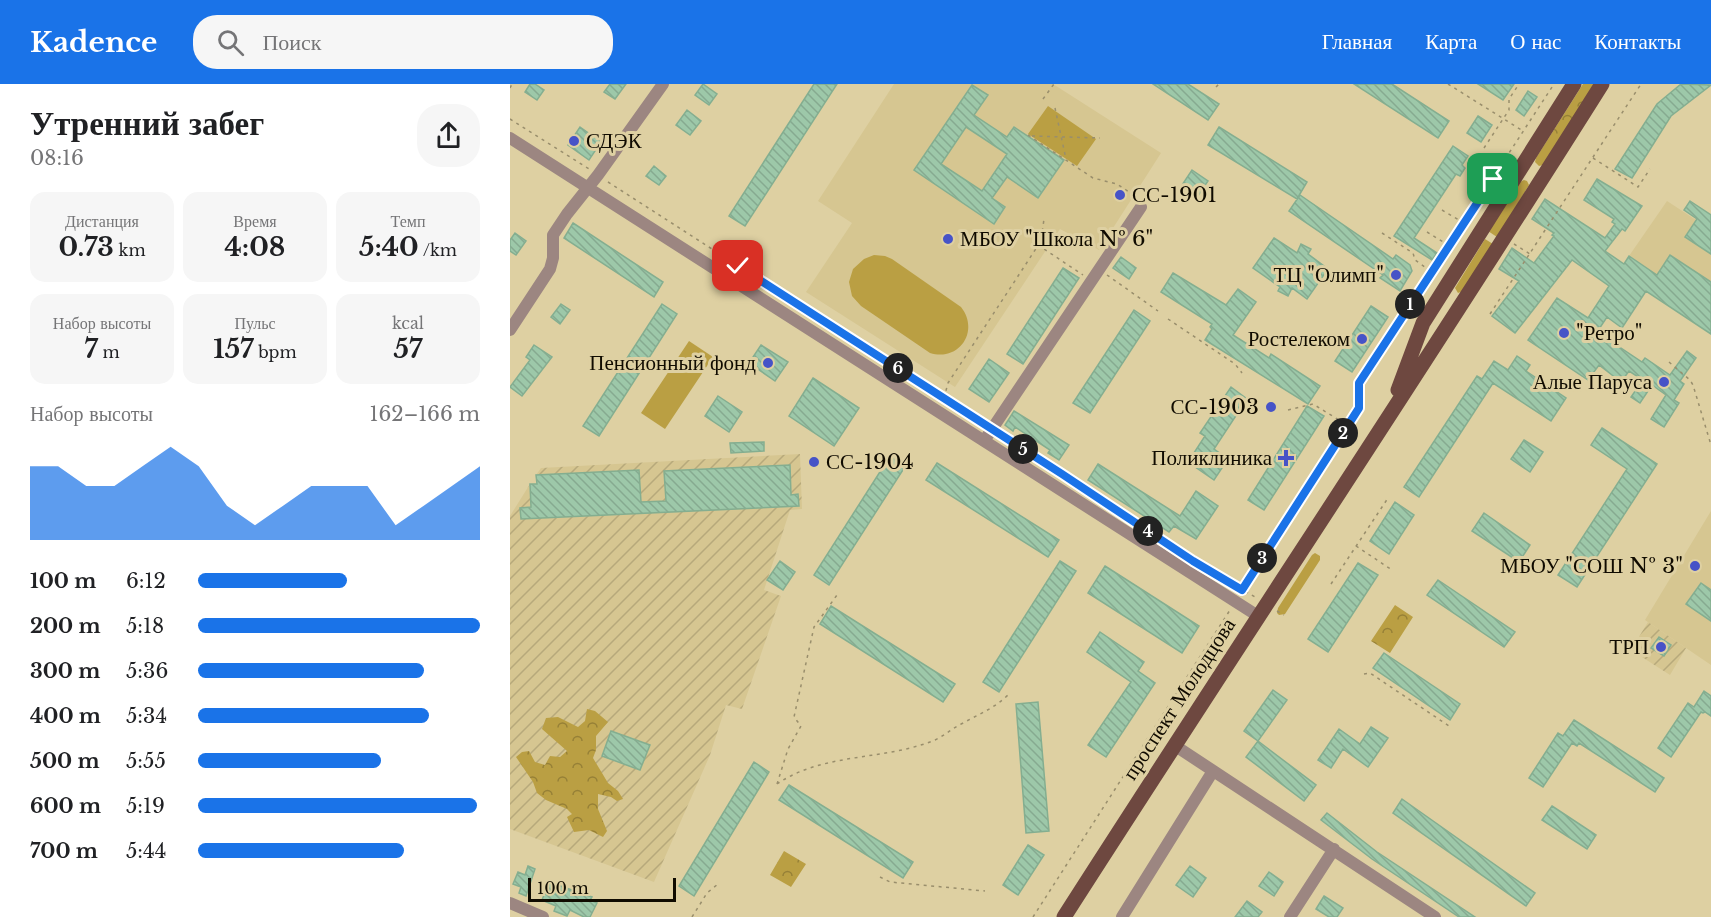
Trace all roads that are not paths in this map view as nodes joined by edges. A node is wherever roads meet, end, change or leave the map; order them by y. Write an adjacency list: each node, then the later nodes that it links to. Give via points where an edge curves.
1 (663, 84): 5 (street)
2 (1574, 84): 8 (main road, проспект Молодцова, via 1423,323)
3 (1602, 84): 8 (main road, проспект Молодцова, via 1464,303)
4 (510, 138): 5 (street)
5 (588, 188): 7 (street, via 553,235 550,269); 9 (street)
6 (1140, 203): 9 (street)
7 (510, 330)
8 (1389, 413): 10 (main road, проспект Молодцова)
9 (984, 441): 10 (street, via 1236,602)
10 (1262, 610): 11 (main road, проспект Молодцова)
11 (1174, 745): 12 (street); 16 (main road, проспект Молодцова)
12 (1213, 771): 13 (street); 17 (street)
13 (1334, 849): 18 (street); 19 (street)
14 (510, 903): 15 (street)
15 (543, 917)
16 (1064, 917)
17 (1122, 917)
18 (1290, 917)
19 (1435, 917)

